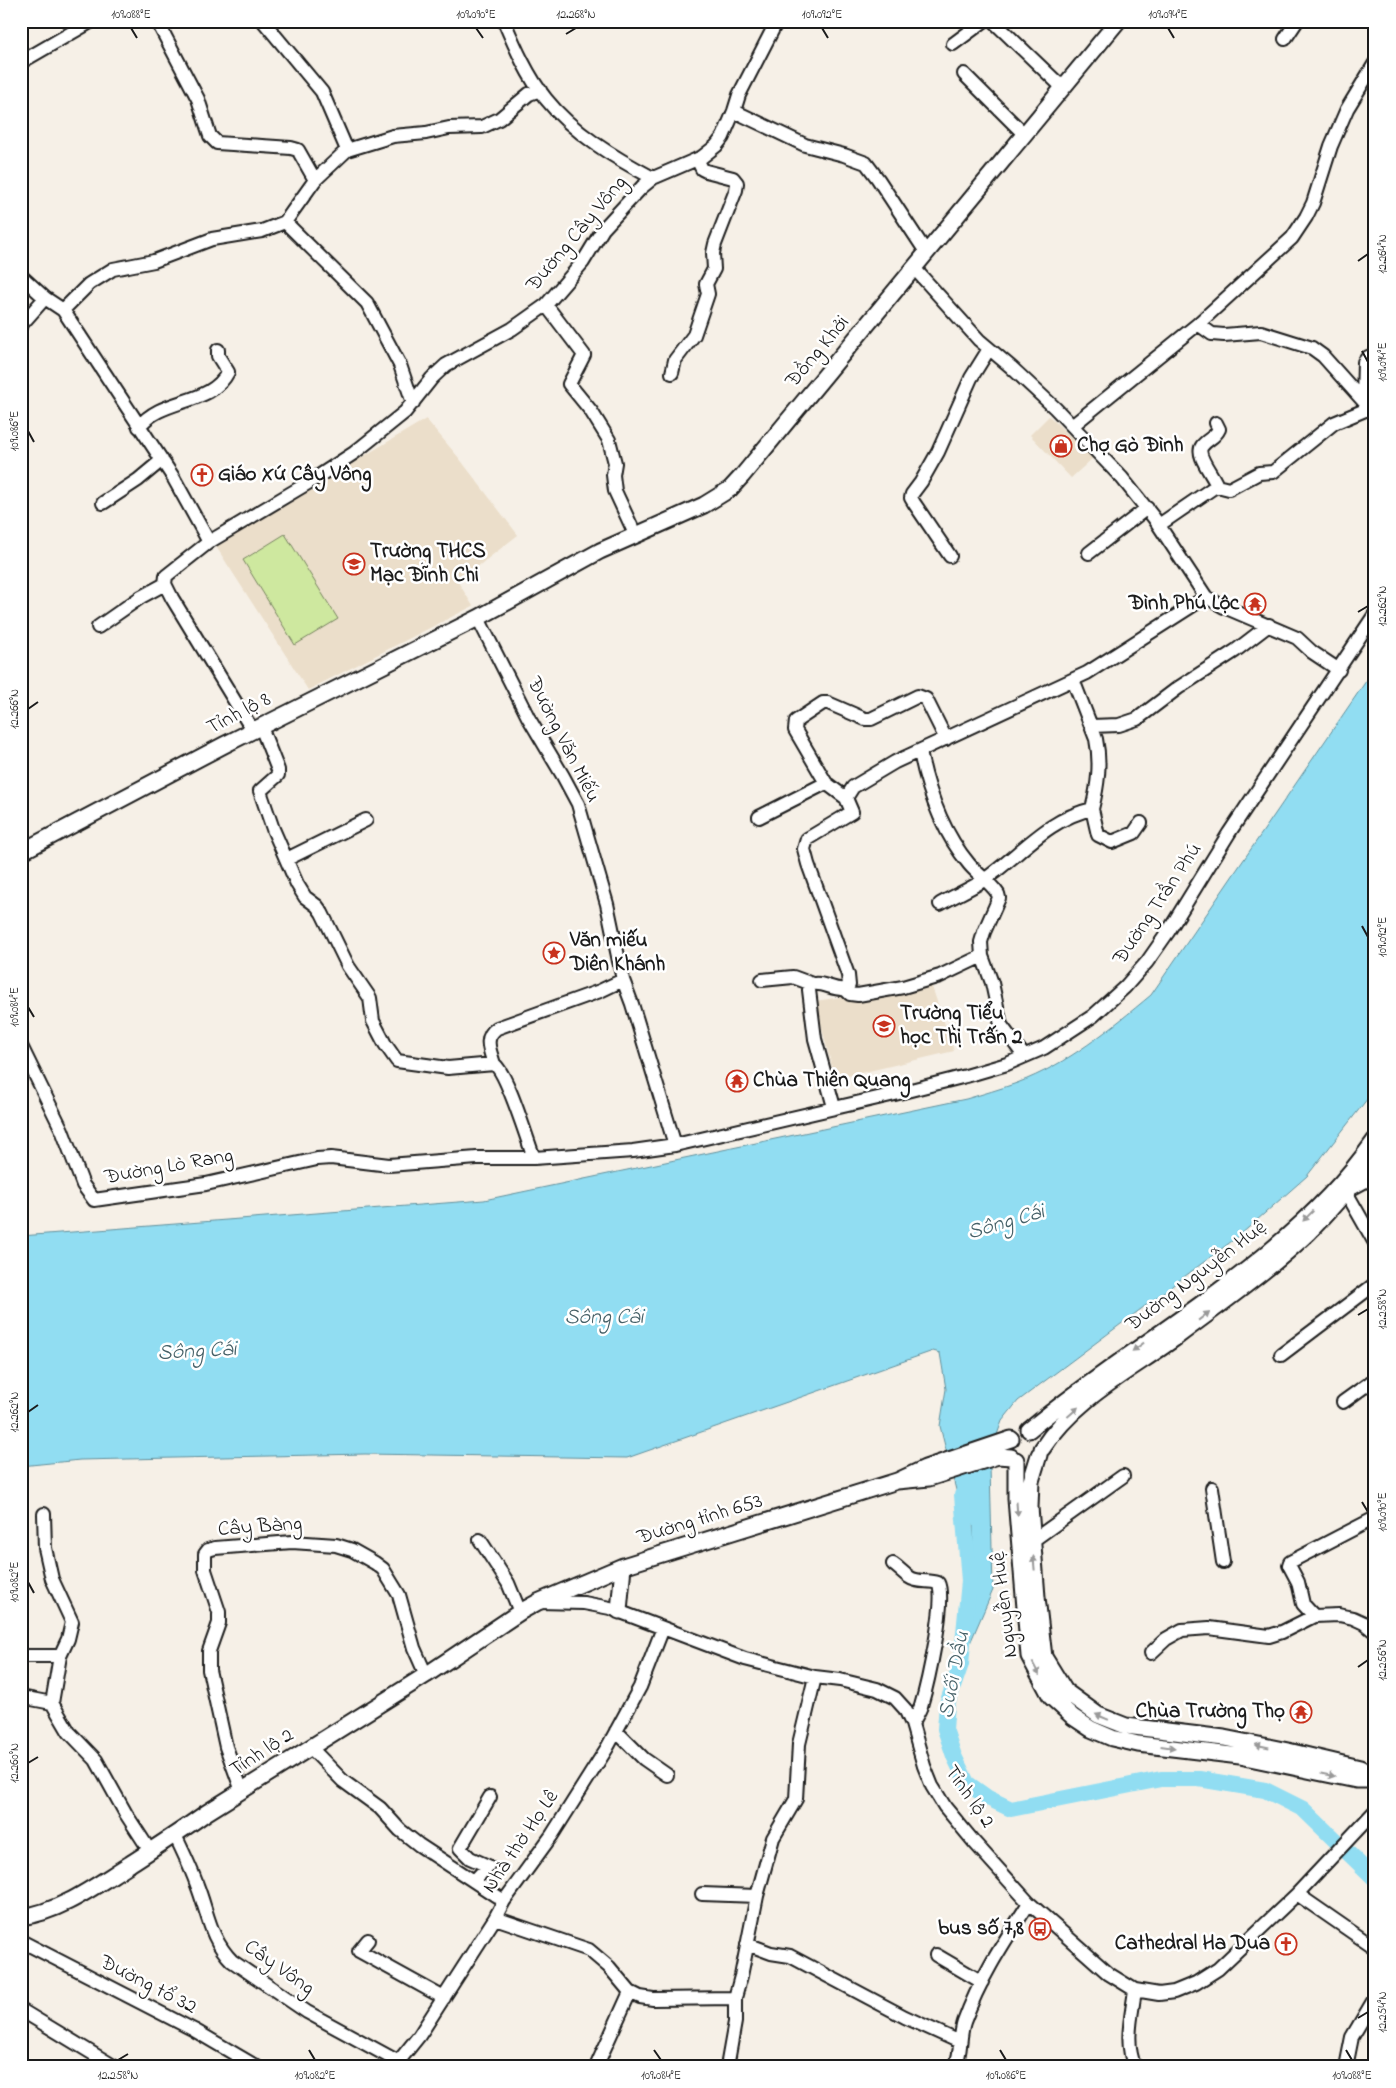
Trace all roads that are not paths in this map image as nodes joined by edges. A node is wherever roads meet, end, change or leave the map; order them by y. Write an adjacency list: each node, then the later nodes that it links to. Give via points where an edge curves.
1 (92, 21): 12 (street)
2 (157, 21): 22 (street, via 198,99 210,136 217,143 298,150)
3 (263, 21): 19 (street, via 322,92)
4 (504, 21): 16 (street)
5 (777, 21): 17 (street, Đường Cây Vông)
6 (984, 21): 11 (street)
7 (993, 21): 15 (street)
8 (1118, 21): 15 (main road, Đồng Khởi)
9 (1297, 21): 10 (street)
10 (1285, 39)
11 (953, 44)
12 (21, 62)
13 (1375, 63): 30 (street, via 1339,126 1313,203 1300,227 1282,249)
14 (964, 74): 18 (street)
15 (1062, 88): 18 (main road, Đồng Khởi)
16 (540, 90): 19 (street, via 528,94 499,119 482,127 393,136); 21 (street, via 581,131 616,158)
17 (734, 111): 20 (street, Đường Cây Vông, via 723,137); 24 (street, via 805,145 866,163)
18 (1024, 134): 24 (main road, Đồng Khởi)
19 (347, 150): 22 (street)
20 (697, 159): 21 (street, Đường Cây Vông); 35 (street, via 706,171 734,178 737,183 715,244 714,269 706,284 706,302 694,335 675,360)
21 (653, 178): 28 (street, Đường Cây Vông, via 609,222 583,262)
22 (315, 180): 23 (street)
23 (285, 222): 29 (street, via 262,231 212,239 154,261 113,269 89,284); 36 (street, via 367,303 400,365)
24 (926, 252): 25 (main road, Đồng Khởi)
25 (914, 268): 32 (street); 46 (main road, Đồng Khởi, via 730,489 685,515)
26 (21, 276): 27 (street)
27 (46, 298): 29 (street); 31 (street)
28 (546, 305): 36 (street, Đường Cây Vông, via 446,365); 46 (street, via 584,355 569,384 591,411 608,440 615,463 615,491)
29 (63, 310): 40 (street)
30 (1198, 324): 37 (street, via 1212,334 1261,332 1312,348); 39 (street)
31 (21, 325)
32 (988, 349): 39 (street); 49 (street, via 971,378 938,452 911,498)
33 (218, 350): 40 (street, via 228,372 223,382 196,397 158,410)
34 (1375, 354): 37 (street, via 1364,362)
35 (672, 373)
36 (413, 402): 47 (street, Đường Cây Vông, via 390,426 354,452)
37 (1369, 407): 42 (street, via 1334,424 1273,472 1259,473 1229,489)
38 (1216, 423): 42 (street, via 1220,430 1202,445 1199,452)
39 (1072, 426): 44 (street)
40 (139, 428): 41 (street)
41 (162, 460): 43 (street); 47 (street)
42 (1217, 486): 45 (street)
43 (103, 503)
44 (1146, 508): 45 (street); 48 (street)
45 (1159, 525): 51 (street)
46 (635, 534): 53 (main road, Đồng Khởi)
47 (209, 542): 50 (street, Đường Cây Vông, via 168,573)
48 (1089, 554)
49 (950, 556)
50 (165, 584): 55 (street); 59 (street)
51 (1206, 597): 54 (street, via 1240,615); 57 (street)
52 (1375, 614): 56 (street, Đường Trần Phú)
53 (478, 618): 59 (main road, Tỉnh lộ 8); 73 (street, Đường Văn Miếu, via 528,717 578,804 607,904)
54 (1270, 625): 56 (street, via 1297,638); 58 (street, via 1137,718 1119,726)
55 (98, 627)
56 (1338, 670): 78 (street, Đường Trần Phú, via 1147,962 1093,1016 1044,1048)
57 (1073, 680): 58 (street); 60 (street)
58 (1091, 726): 64 (street, via 1098,760 1098,784)
59 (257, 729): 68 (main road, Tỉnh lộ 8); 69 (street, via 279,773 260,795)
60 (946, 739): 61 (street); 62 (street, via 922,696 914,696 871,720 823,703 800,717 795,726)
61 (920, 752): 63 (street, via 866,779); 70 (street, via 944,828 968,864)
62 (826, 783): 63 (street); 65 (street)
63 (846, 798): 76 (street, via 852,809 850,815 807,839 804,849 848,975 849,985)
64 (1092, 809): 67 (street, via 1098,835 1112,842 1134,833); 70 (street, via 1068,816 1048,828)
65 (759, 817)
66 (366, 820): 69 (street)
67 (1141, 823)
68 (21, 852)
69 (287, 859): 79 (street, via 301,891 322,913 348,966 370,998 373,1021 397,1061 448,1068)
70 (984, 880): 71 (street); 72 (street, via 995,889 999,898 984,932)
71 (940, 904)
72 (982, 956): 76 (street, via 940,976 903,987 858,995); 78 (street, via 1002,1025)
73 (623, 980): 79 (street, via 497,1028 488,1039); 82 (street, Đường Văn Miếu)
74 (762, 980): 75 (street, via 794,977)
75 (812, 984): 76 (street); 80 (street, via 809,990 815,1039)
76 (845, 989)
77 (21, 1046): 83 (street, Đường Lò Rang, via 62,1130 83,1185 94,1200 206,1184 302,1161)
78 (1024, 1056): 80 (street, Đường Trần Phú, via 966,1076)
79 (494, 1064): 84 (street, via 505,1079)
80 (834, 1107): 82 (street, Đường Trần Phú)
81 (1375, 1140): 87 (main road, Đường Nguyễn Huệ)
82 (675, 1145): 84 (street, Đường Trần Phú)
83 (331, 1158): 84 (street, Đường Trần Phú, via 390,1165 476,1158)
84 (534, 1158)
85 (1375, 1158): 87 (main road, Đường Nguyễn Huệ)
86 (1375, 1176): 87 (street)
87 (1342, 1189): 88 (street); 90 (main road, Đường Nguyễn Huệ, via 1308,1232 1286,1252)
88 (1375, 1243)
89 (1375, 1284): 91 (street)
90 (1172, 1331): 94 (main road, Đường Nguyễn Huệ, one-way to 94, via 1080,1388); 97 (main road, Đường Nguyễn Huệ, one-way to 90, via 1058,1427 1081,1404)
91 (1281, 1355)
92 (1375, 1379): 93 (street)
93 (1343, 1402)
94 (1029, 1430): 95 (main road); 97 (main road, via 1039,1432 1043,1443)
95 (1011, 1440): 96 (main road, Đường tỉnh 653); 98 (main road, via 1006,1448)
96 (990, 1452): 98 (main road, Đường tỉnh 653); 107 (main road, Đường tỉnh 653)
97 (1040, 1452): 98 (main road, via 1028,1462); 104 (main road, Nguyễn Huệ, via 1031,1481)
98 (1014, 1459): 108 (main road, Nguyễn Huệ, one-way to 108, via 1016,1499)
99 (1123, 1476): 104 (street)
100 (1212, 1488): 105 (street)
101 (44, 1514): 117 (street, via 44,1548 52,1579 72,1622)
102 (1375, 1518): 112 (street, via 1290,1562 1303,1604)
103 (480, 1540): 111 (street, via 508,1583)
104 (1032, 1541): 108 (main road, Nguyễn Huệ, one-way to 104)
105 (1223, 1562)
106 (893, 1564): 122 (street, via 907,1577 938,1583 940,1587 931,1660 920,1707)
107 (623, 1566): 109 (main road, Đường tỉnh 653); 110 (main road)
108 (1030, 1598): 126 (main road, Nguyễn Huệ, via 1030,1656 1051,1697 1091,1730 1138,1744 1240,1756 1356,1780)
109 (538, 1602): 110 (street, Tỉnh lộ 2, via 584,1603); 111 (main road, Đường tỉnh 653)
110 (619, 1611): 113 (street, Tỉnh lộ 2)
111 (520, 1612): 118 (main road, Tỉnh lộ 2)
112 (1314, 1616): 114 (street, via 1353,1618); 115 (street, via 1269,1636 1209,1628 1182,1630)
113 (663, 1628): 119 (street, Tỉnh lộ 2, via 745,1659); 123 (street, Nhà thờ Họ Lê, via 640,1686)
114 (1375, 1632)
115 (1151, 1653)
116 (21, 1656): 117 (street)
117 (60, 1656): 121 (street)
118 (426, 1675): 124 (main road, Tỉnh lộ 2); 127 (street, Cây Bàng, via 414,1648 400,1595 383,1569 352,1550 336,1545 292,1542 208,1550 205,1570 219,1612 209,1651 210,1670 226,1747)
119 (815, 1677): 122 (street, Tỉnh lộ 2, via 885,1692 905,1709); 135 (street, via 799,1744 796,1798 773,1838)
120 (21, 1697): 121 (street)
121 (52, 1703): 131 (street, via 69,1732 96,1760)
122 (912, 1724): 137 (street, Tỉnh lộ 2, via 928,1778 945,1807)
123 (616, 1731): 125 (street); 136 (street, Nhà thờ Họ Lê, via 552,1835)
124 (310, 1747): 127 (main road, Tỉnh lộ 2); 132 (street, via 343,1781 380,1808 400,1830)
125 (667, 1776)
126 (1375, 1779)
127 (242, 1791): 130 (main road, Tỉnh lộ 2)
128 (490, 1797): 132 (street, via 460,1848 470,1858 488,1866)
129 (1375, 1811): 134 (street, Tỉnh lộ 2)
130 (175, 1836): 131 (main road, Tỉnh lộ 2); 153 (street, Cây Vông, via 198,1885 221,1951 307,2012)
131 (150, 1851): 138 (main road, Tỉnh lộ 2, via 48,1912)
132 (474, 1881): 136 (street)
133 (702, 1894): 135 (street)
134 (1297, 1894): 143 (street); 146 (street, Tỉnh lộ 2, via 1207,1977 1166,1994)
135 (757, 1896): 142 (street)
136 (504, 1901): 139 (street, Nhà thờ Họ Lê)
137 (1029, 1903): 145 (street, via 994,1956); 146 (street, Tỉnh lộ 2, via 1109,1974)
138 (21, 1917)
139 (495, 1918): 147 (street, via 589,1950); 148 (street, Nhà thờ Họ Lê)
140 (368, 1940): 148 (street, via 359,1951)
141 (21, 1941): 156 (street, Đường tổ 32, via 194,2030)
142 (747, 1944): 149 (street); 152 (street, via 790,1956)
143 (1375, 1948)
144 (936, 1955): 145 (street)
145 (982, 1982): 152 (street)
146 (1135, 1990): 159 (street, via 1129,2041)
147 (630, 1992): 149 (street, via 653,1999); 157 (street)
148 (444, 1998): 153 (street, Nhà thờ Họ Lê)
149 (735, 1998): 158 (street, via 735,2022)
150 (1375, 1998): 160 (street, via 1352,2037)
151 (21, 2010): 155 (street)
152 (960, 2042): 154 (street)
153 (397, 2064)
154 (956, 2066)
155 (115, 2067)
156 (256, 2067)
157 (596, 2067)
158 (727, 2067)
159 (1135, 2067)
160 (1346, 2067)

